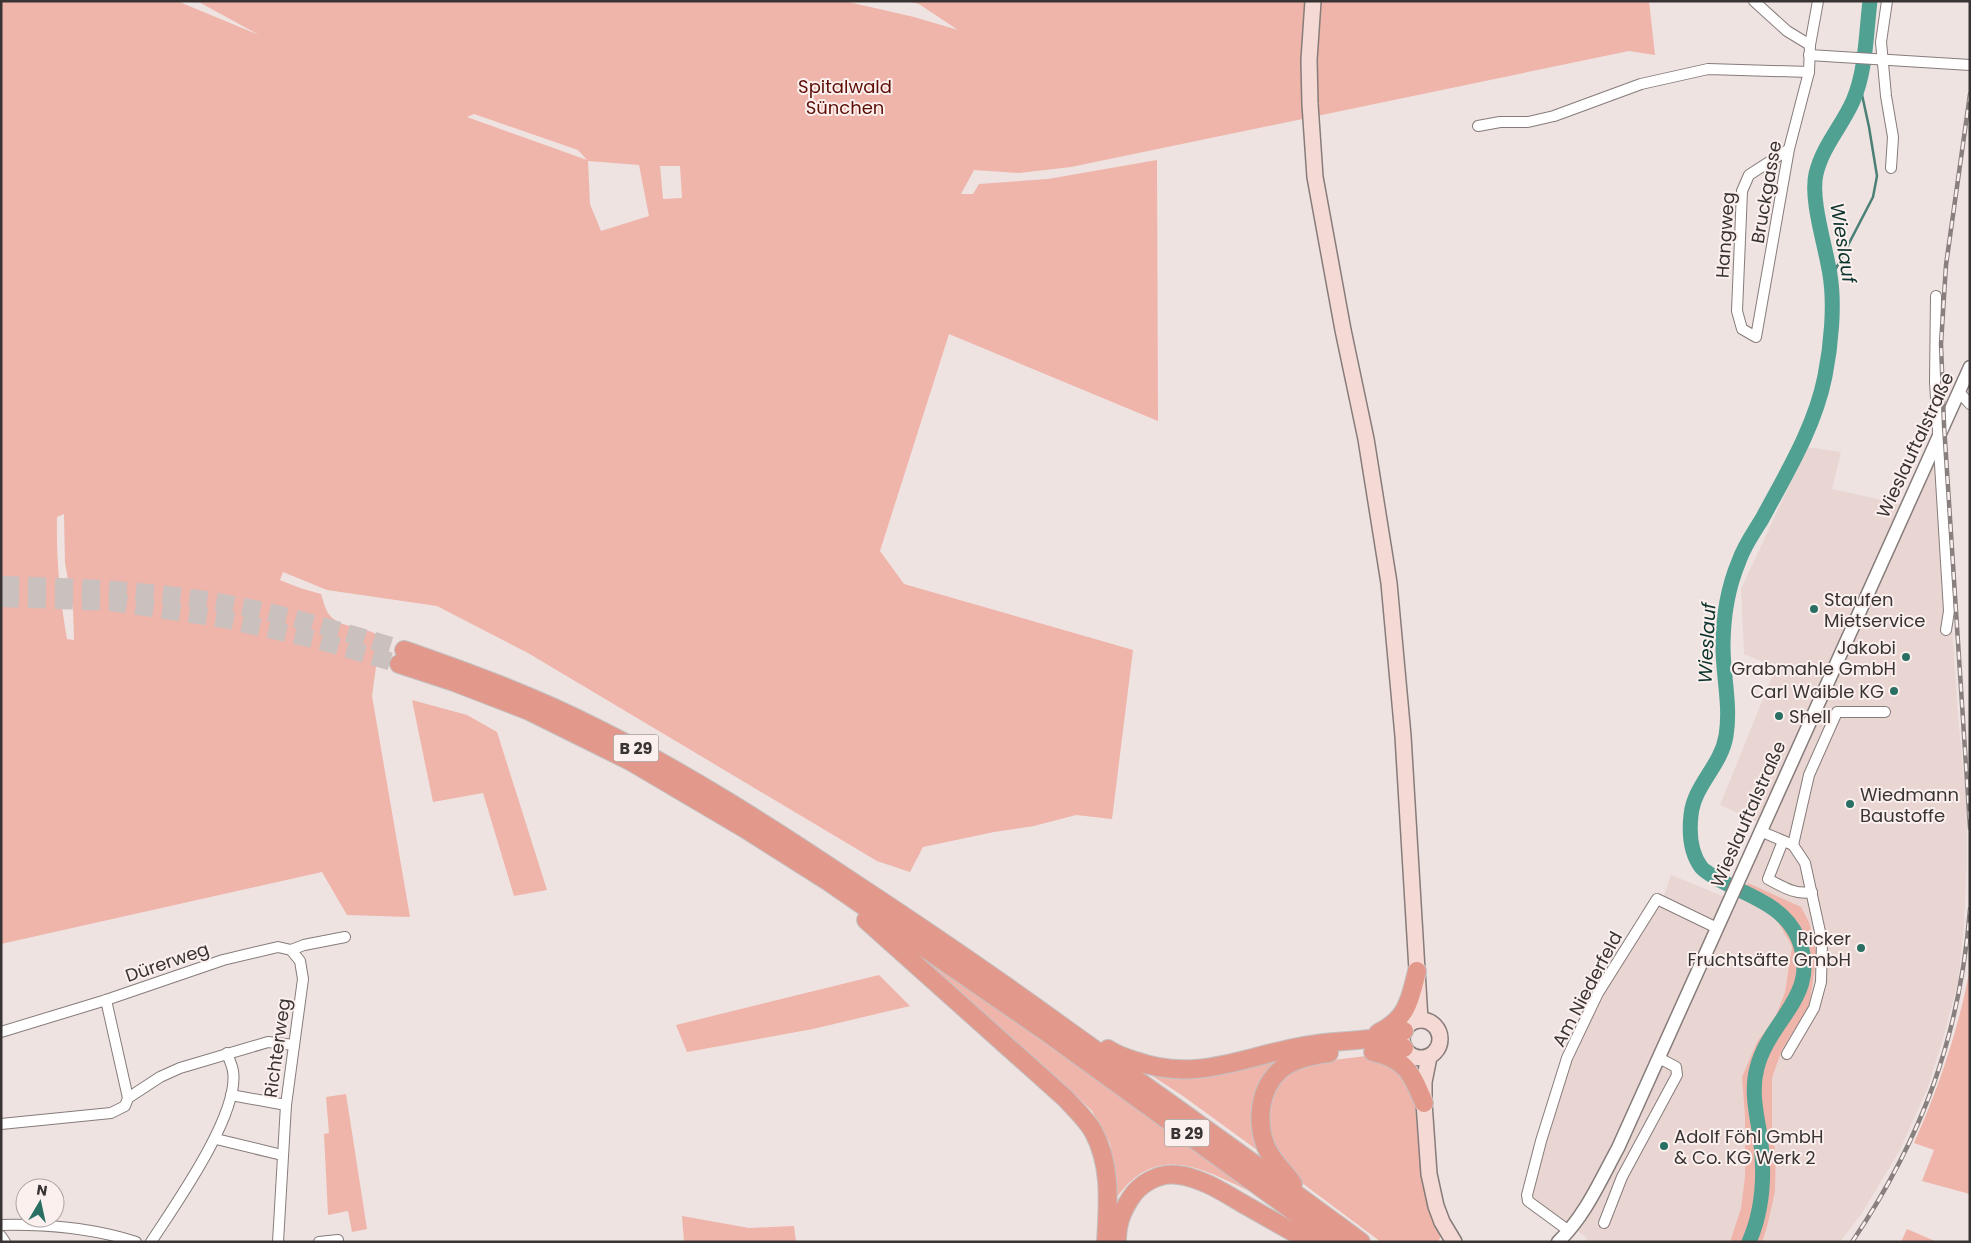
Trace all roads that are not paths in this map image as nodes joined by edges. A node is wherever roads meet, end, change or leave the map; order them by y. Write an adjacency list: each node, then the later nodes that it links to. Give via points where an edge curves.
1 (1314, 1): 28 (main road, via 1309,60 1315,177 1366,438 1389,583 1403,736)
2 (1754, 1): 5 (street)
3 (1818, 1): 5 (street, Bruckgasse)
4 (1887, 1): 6 (street)
5 (1810, 50): 6 (street); 8 (street, Bruckgasse)
6 (1881, 60): 7 (street); 11 (street, via 1893,137)
7 (1970, 65)
8 (1808, 72): 9 (street, via 1708,69 1641,84 1554,116 1528,122); 10 (street, Bruckgasse)
9 (1478, 126)
10 (1789, 149): 13 (street, Bruckgasse); 13 (street, Hangweg, via 1749,175 1742,191 1737,312 1742,329)
11 (1891, 168)
12 (1936, 296): 17 (street, via 1934,345)
13 (1756, 337)
14 (1970, 367): 15 (street, Wieslauftalstraße)
15 (1959, 392): 16 (street); 17 (street, Wieslauftalstraße)
16 (1970, 404)
17 (1938, 439): 18 (street, via 1948,612); 20 (street, Wieslauftalstraße)
18 (1946, 630)
19 (1885, 712): 22 (street, via 1837,712 1808,775)
20 (1760, 831): 21 (street); 25 (street, Wieslauftalstraße)
21 (1783, 841): 22 (street); 24 (street, via 1768,879 1790,891)
22 (1793, 845): 24 (street, via 1805,863)
23 (829, 882): 31 (highway, B 29, via 630,761 529,711 454,682 402,657 461,670 530,697 661,762 808,851); 50 (highway, B 29); 58 (highway, via 840,897 1082,1116 1092,1130 1105,1161 1108,1186)
24 (1812, 892): 37 (street, via 1822,941 1821,982 1814,1008)
25 (1717, 928): 38 (street, Wieslauftalstraße); 49 (street, Am Niederfeld, via 1657,899 1598,993 1567,1058 1528,1195 1528,1201)
26 (345, 937): 27 (street, Dürerweg)
27 (291, 950): 29 (street, Dürerweg, via 278,947 223,960); 33 (street, Richterweg, via 300,961 303,979)
28 (1418, 971): 30 (main road); 34 (highway, via 1409,1002 1398,1020)
29 (106, 1000): 32 (street, Dürerweg); 40 (street)
30 (1420, 1020): 35 (main road, via 1410,1023); 35 (main road, via 1436,1027 1441,1038 1438,1049)
31 (1063, 1027): 34 (highway, via 1082,1033 1113,1052 1170,1070 1203,1070 1302,1046); 46 (highway, B 29)
32 (1, 1032)
33 (294, 1045): 36 (street, via 268,1042); 42 (street, Richterweg)
34 (1358, 1045): 35 (highway); 41 (highway, via 1396,1059 1413,1078); 46 (highway, via 1292,1063 1280,1071 1265,1092 1260,1116 1265,1146)
35 (1413, 1048): 41 (main road, via 1424,1082)
36 (227, 1053): 39 (street, via 233,1072); 40 (street, via 180,1068)
37 (1787, 1054)
38 (1659, 1058): 47 (street, via 1676,1067 1677,1075 1622,1177); 49 (street, Wieslauftalstraße, via 1618,1148 1588,1204)
39 (231, 1095): 42 (street); 44 (street)
40 (128, 1098): 43 (street, via 125,1106 111,1113)
41 (1424, 1103): 62 (main road, via 1432,1190 1442,1222)
42 (286, 1105): 45 (street, Richterweg)
43 (1, 1124)
44 (216, 1139): 45 (street); 55 (street)
45 (282, 1155): 56 (street, Richterweg)
46 (1301, 1197): 50 (highway, B 29)
47 (1604, 1223)
48 (1, 1225): 54 (street, via 76,1228)
49 (1569, 1231): 63 (street, Wieslauftalstraße)
50 (1336, 1235): 61 (highway, B 29)
51 (1, 1236): 53 (street)
52 (338, 1240): 57 (street)
53 (4, 1242)
54 (136, 1242)
55 (151, 1242)
56 (278, 1242)
57 (319, 1242)
58 (1106, 1242)
59 (1117, 1242): 60 (highway, via 1122,1211 1136,1189 1156,1178 1176,1174 1221,1191)
60 (1311, 1242)
61 (1361, 1242)
62 (1454, 1242)
63 (1558, 1242)

